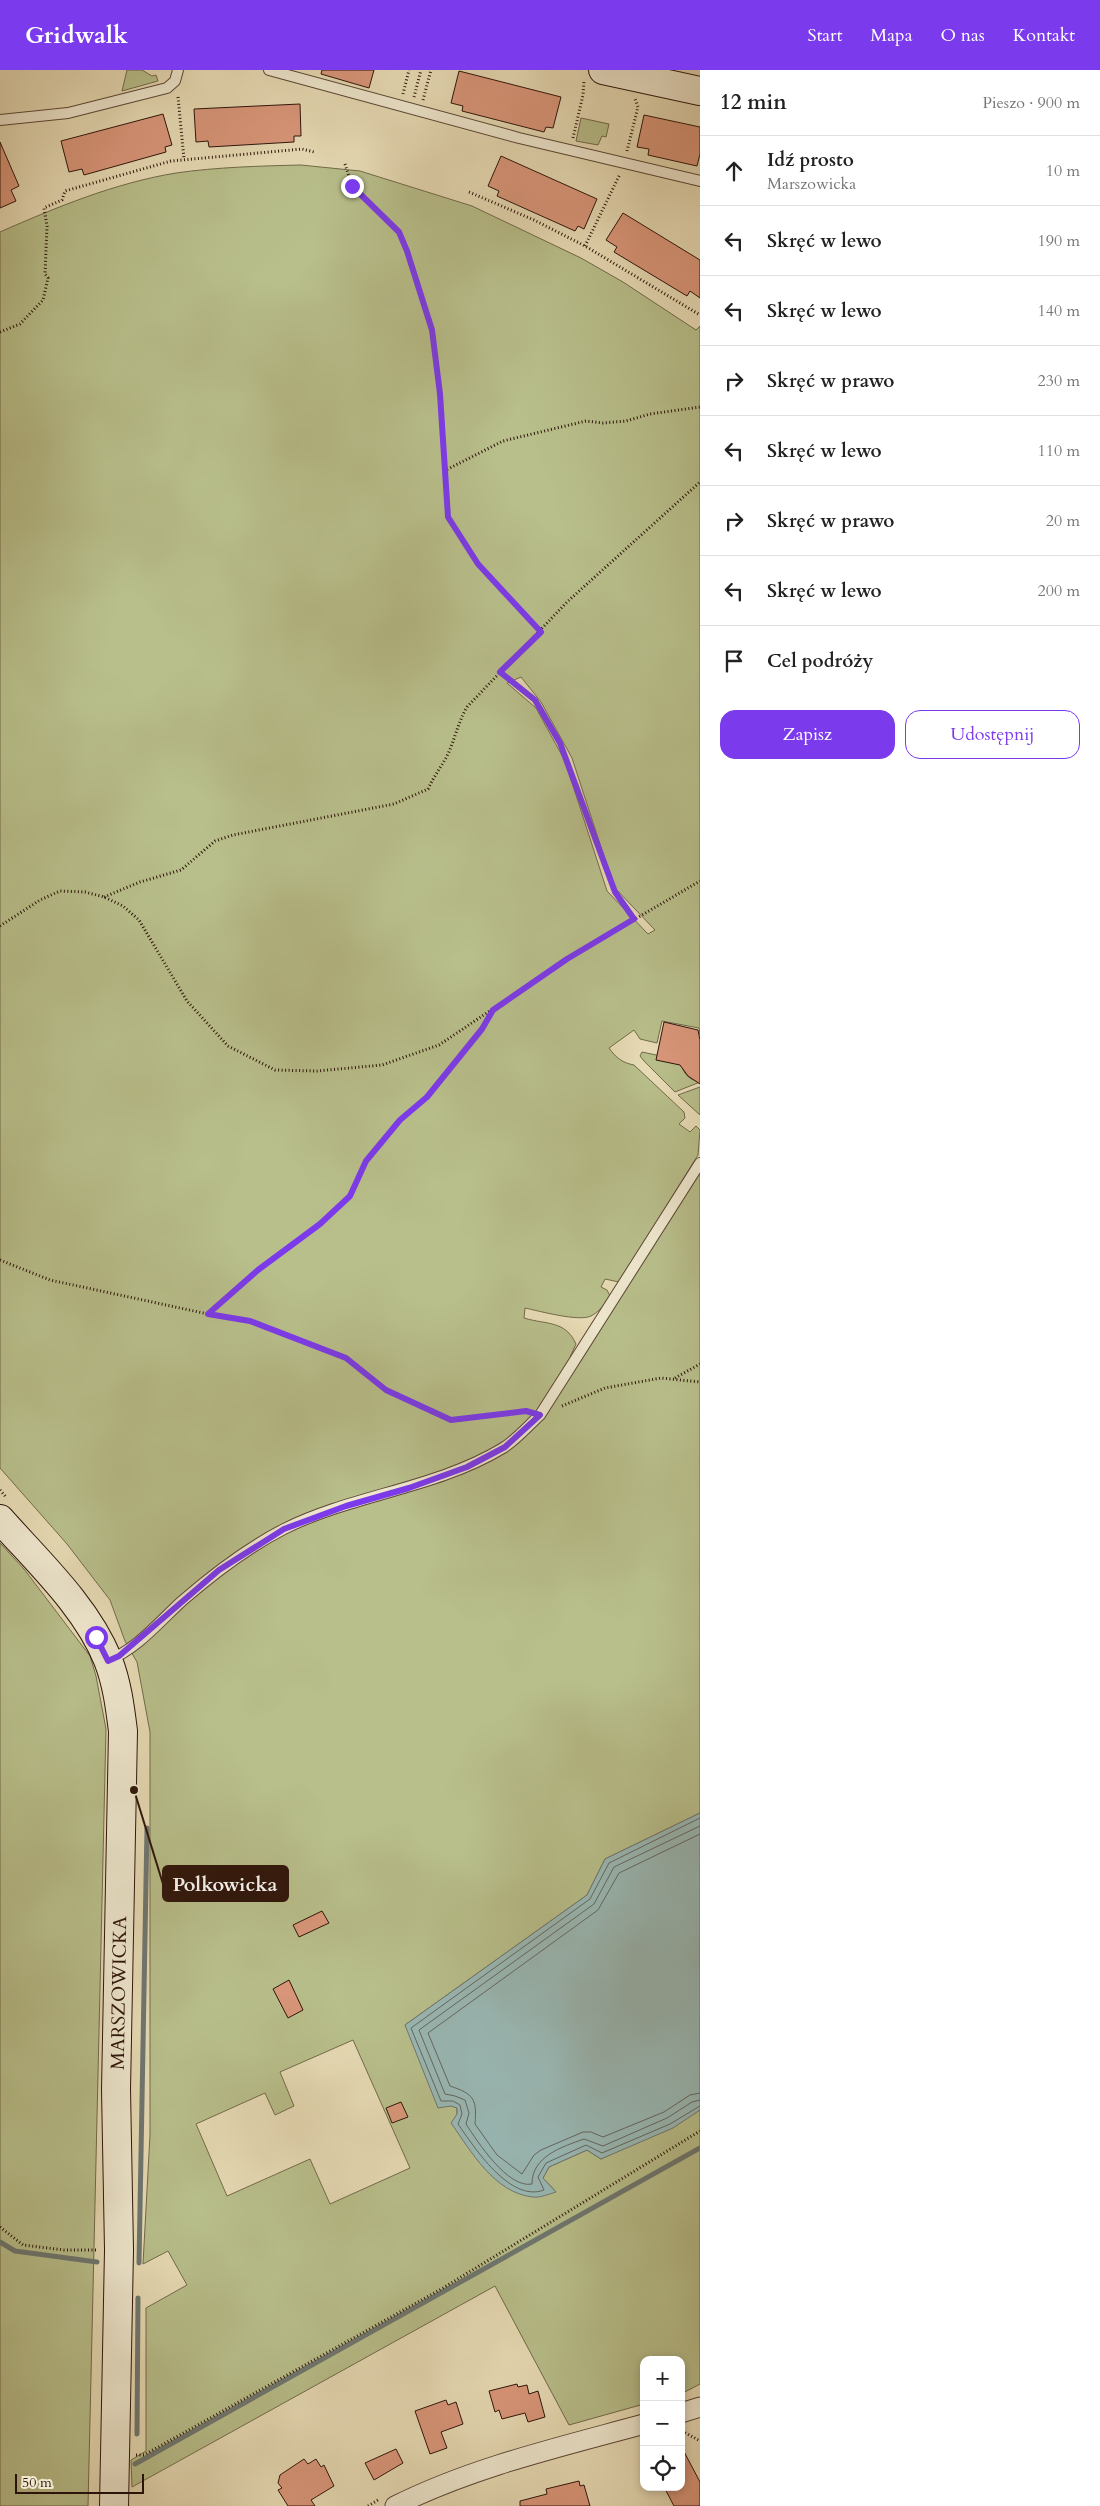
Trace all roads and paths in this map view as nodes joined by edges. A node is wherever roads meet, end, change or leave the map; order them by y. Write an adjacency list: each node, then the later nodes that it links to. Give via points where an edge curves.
1 (178, 70): 7 (lane)
2 (269, 70): 9 (lane)
3 (409, 70): 9 (path)
4 (421, 70): 10 (path)
5 (431, 70): 10 (path)
6 (604, 75): 8 (street); 12 (path, via 583,95); 15 (path, via 638,107)
7 (175, 81): 11 (lane, via 167,88 68,114); 14 (path)
8 (700, 91)
9 (400, 105): 10 (lane)
10 (416, 109): 12 (lane)
11 (0, 120)
12 (570, 151): 15 (lane)
13 (314, 152): 14 (path, via 302,149)
14 (184, 159): 21 (path, via 65,191 62,200 44,208 48,226 45,274 48,278 43,300 20,324)
15 (624, 163): 17 (lane); 19 (path)
16 (345, 164): 23 (path, via 352,186 399,232 407,251 432,330 440,394)
17 (700, 181)
18 (469, 192): 19 (path)
19 (585, 246): 20 (path)
20 (700, 315)
21 (0, 332)
22 (700, 407): 23 (path, via 626,421 586,421 503,441)
23 (444, 471): 25 (path, via 448,517 478,564)
24 (700, 482): 25 (path, via 567,602)
25 (541, 632): 26 (path)
26 (500, 672): 28 (path, via 467,707 447,756 428,788 394,804 215,841 181,870); 29 (path, via 535,700 560,743 615,892)
27 (700, 881): 29 (path)
28 (104, 897): 30 (path, via 60,891); 31 (path, via 124,906 140,920 187,1001 222,1040 248,1058 275,1070 316,1071 382,1065 439,1046)
29 (634, 919): 31 (path, via 567,959)
30 (0, 926)
31 (493, 1010): 34 (path, via 482,1029 427,1097 400,1120 366,1161 350,1196)
32 (700, 1162): 38 (lane)
33 (0, 1260): 34 (path, via 50,1280)
34 (208, 1314): 38 (path, via 250,1321 346,1358 386,1390 451,1420 526,1411)
35 (700, 1364): 36 (path)
36 (674, 1378): 37 (path); 38 (path, via 604,1388)
37 (700, 1382)
38 (540, 1415): 40 (lane, via 505,1447 467,1467 284,1529 219,1570 132,1647)
39 (0, 1519): 40 (street, MARSZOWICKA, via 78,1608)
40 (108, 1661): 43 (street, MARSZOWICKA, via 123,1731 116,2089)
41 (700, 2132): 49 (path, via 442,2288)
42 (0, 2227): 43 (path, via 23,2245 64,2250)
43 (119, 2250): 50 (street, MARSZOWICKA)
44 (640, 2425): 51 (street, via 508,2462)
45 (685, 2433): 47 (path)
46 (700, 2434): 47 (path)
47 (695, 2438): 48 (path)
48 (700, 2442)
49 (144, 2455)
50 (114, 2506)
51 (396, 2506)

